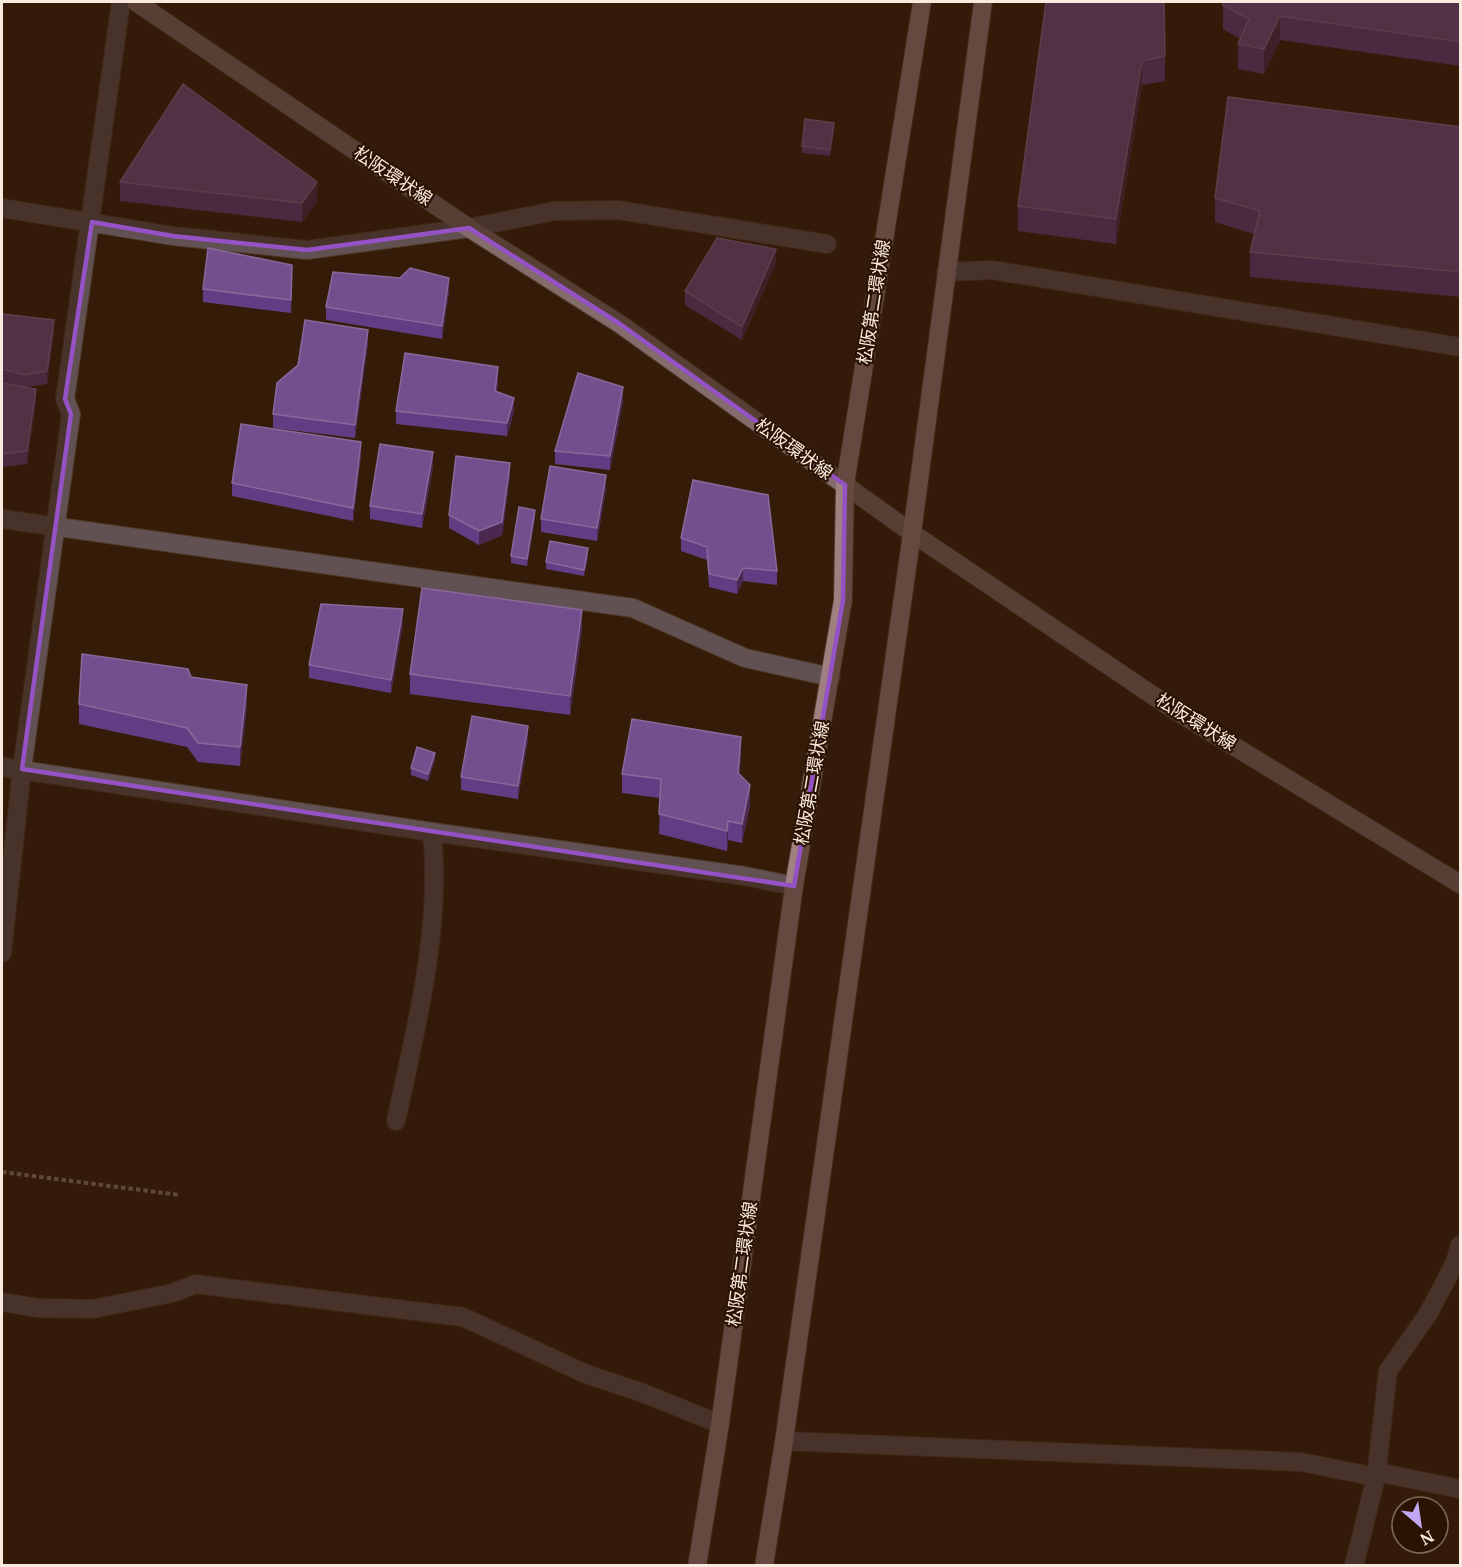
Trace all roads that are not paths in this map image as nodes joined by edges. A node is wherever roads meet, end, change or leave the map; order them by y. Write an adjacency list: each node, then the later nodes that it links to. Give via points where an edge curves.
1 (121, 2): 6 (street)
2 (136, 2): 7 (main road, 松阪環状線)
3 (922, 2): 11 (main road, 松阪第二環状線)
4 (983, 2): 9 (main road)
5 (2, 208): 6 (street)
6 (92, 222): 7 (street, via 172,236 307,250); 13 (street, via 66,399 71,414)
7 (469, 228): 8 (street, via 555,211 618,210); 11 (main road, 松阪環状線, via 620,324)
8 (827, 244)
9 (946, 272): 10 (street, via 992,270); 14 (main road)
10 (1461, 347)
11 (845, 485): 14 (main road, 松阪環状線); 15 (main road, 松阪第二環状線, via 843,600)
12 (2, 519): 13 (street)
13 (57, 528): 15 (street, via 633,608 745,658); 17 (street)
14 (912, 533): 19 (main road, 松阪環状線, via 1173,709); 26 (main road)
15 (831, 677): 20 (main road, 松阪第二環状線)
16 (2, 767): 17 (street)
17 (22, 769): 18 (street); 21 (street)
18 (432, 832): 20 (street); 22 (street, via 436,867 425,984)
19 (1461, 885)
20 (794, 886): 25 (main road, 松阪第二環状線)
21 (2, 953)
22 (396, 1121)
23 (1461, 1245): 27 (street, via 1428,1314 1388,1371)
24 (2, 1302): 25 (street, via 38,1308 92,1309 174,1293 195,1284 463,1317 586,1374)
25 (720, 1424): 29 (main road, 松阪第二環状線)
26 (784, 1441): 27 (street, via 1301,1462); 30 (main road)
27 (1376, 1475): 28 (street); 31 (street)
28 (1461, 1489)
29 (697, 1566)
30 (764, 1566)
31 (1354, 1566)

